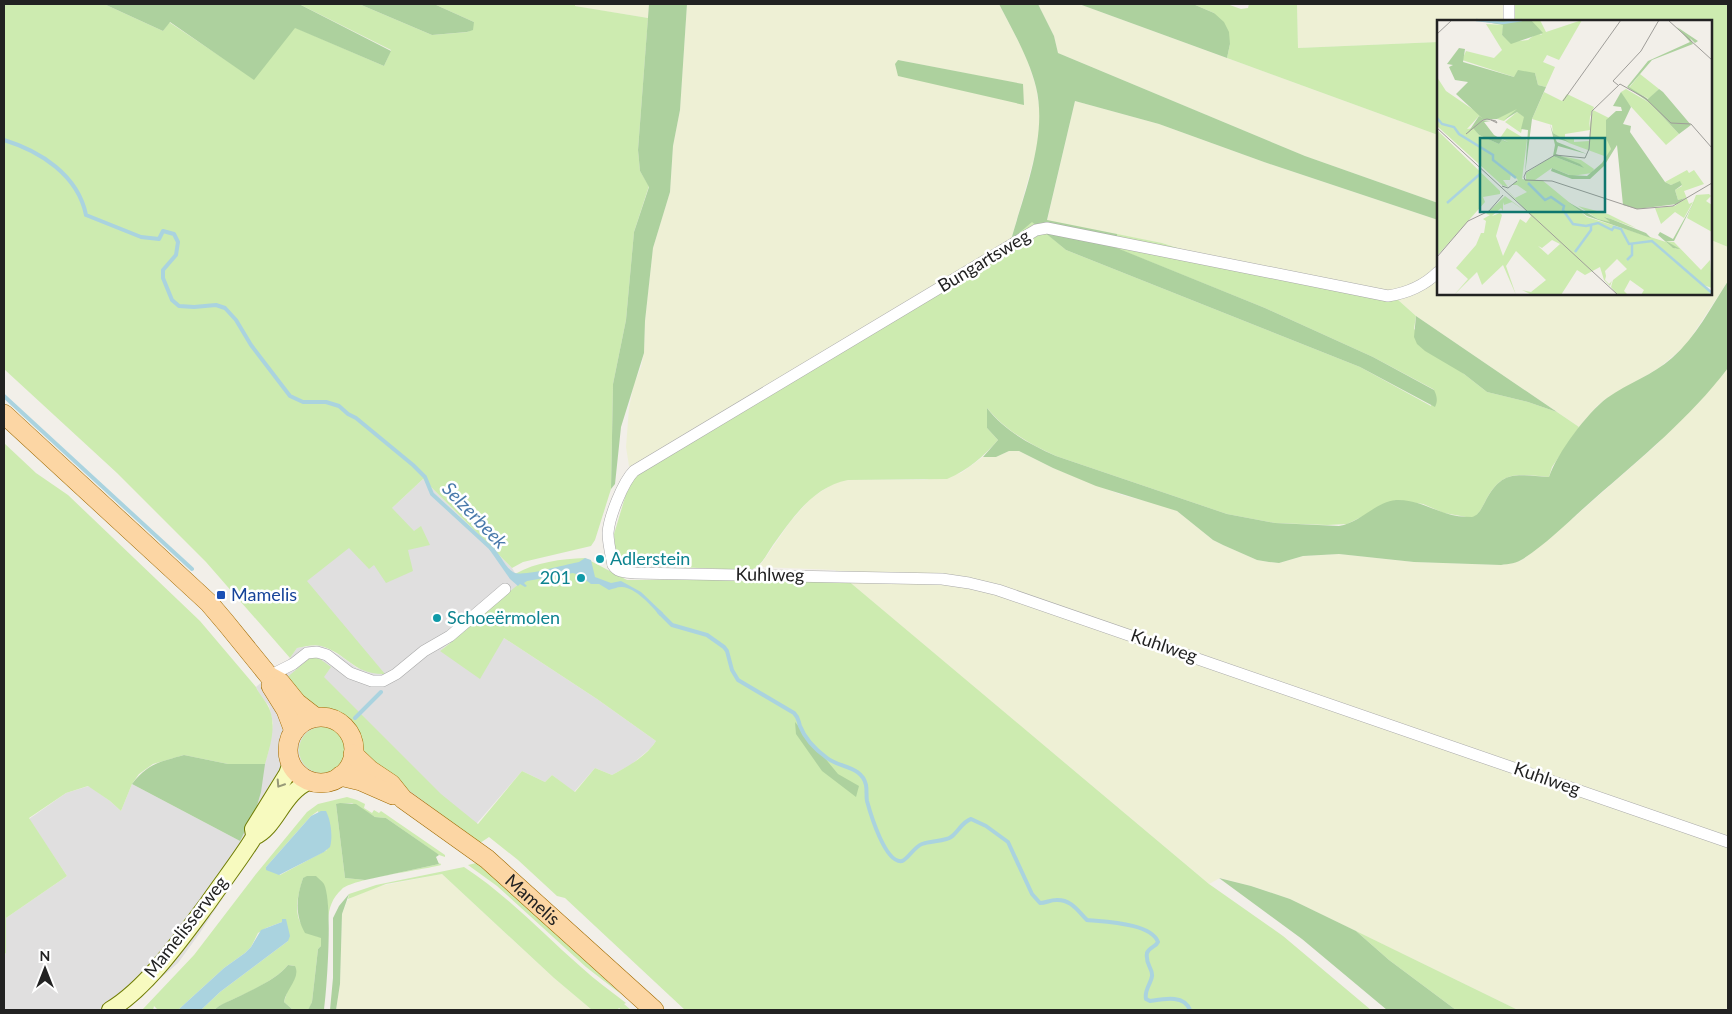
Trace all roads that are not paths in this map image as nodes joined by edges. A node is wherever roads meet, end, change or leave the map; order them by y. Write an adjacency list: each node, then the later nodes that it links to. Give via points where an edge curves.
1 (1509, 4): 2 (street)
2 (1509, 20)
3 (1437, 273): 5 (street, Bungartsweg, via 1414,288 1388,296 1047,228 1036,230 634,471 620,492)
4 (4, 414): 7 (main road, via 209,603)
5 (608, 532): 16 (street, Kuhlweg, via 613,564 620,571 942,578 970,582)
6 (505, 589): 7 (street, via 450,636 383,681 372,681 350,673 317,652 307,653)
7 (269, 676): 8 (main road, via 280,682 297,703); 9 (main road)
8 (315, 717): 9 (main road); 10 (main road, via 331,719 345,728 352,742)
9 (294, 731): 11 (main road, via 288,749)
10 (353, 754): 12 (main road, via 349,766); 14 (main road, Mamelis, via 391,784)
11 (291, 763): 13 (main road, via 298,774); 15 (street, Mamelisserweg, one-way to 15, via 253,829)
12 (340, 776): 13 (main road, via 326,782); 14 (main road, Mamelis)
13 (310, 780): 15 (street, Mamelisserweg, via 292,792 262,833)
14 (404, 799): 18 (main road, Mamelis, via 482,855)
15 (254, 837): 17 (street, Mamelisserweg, via 184,936 140,985)
16 (1728, 842)
17 (110, 1010)
18 (654, 1010)

